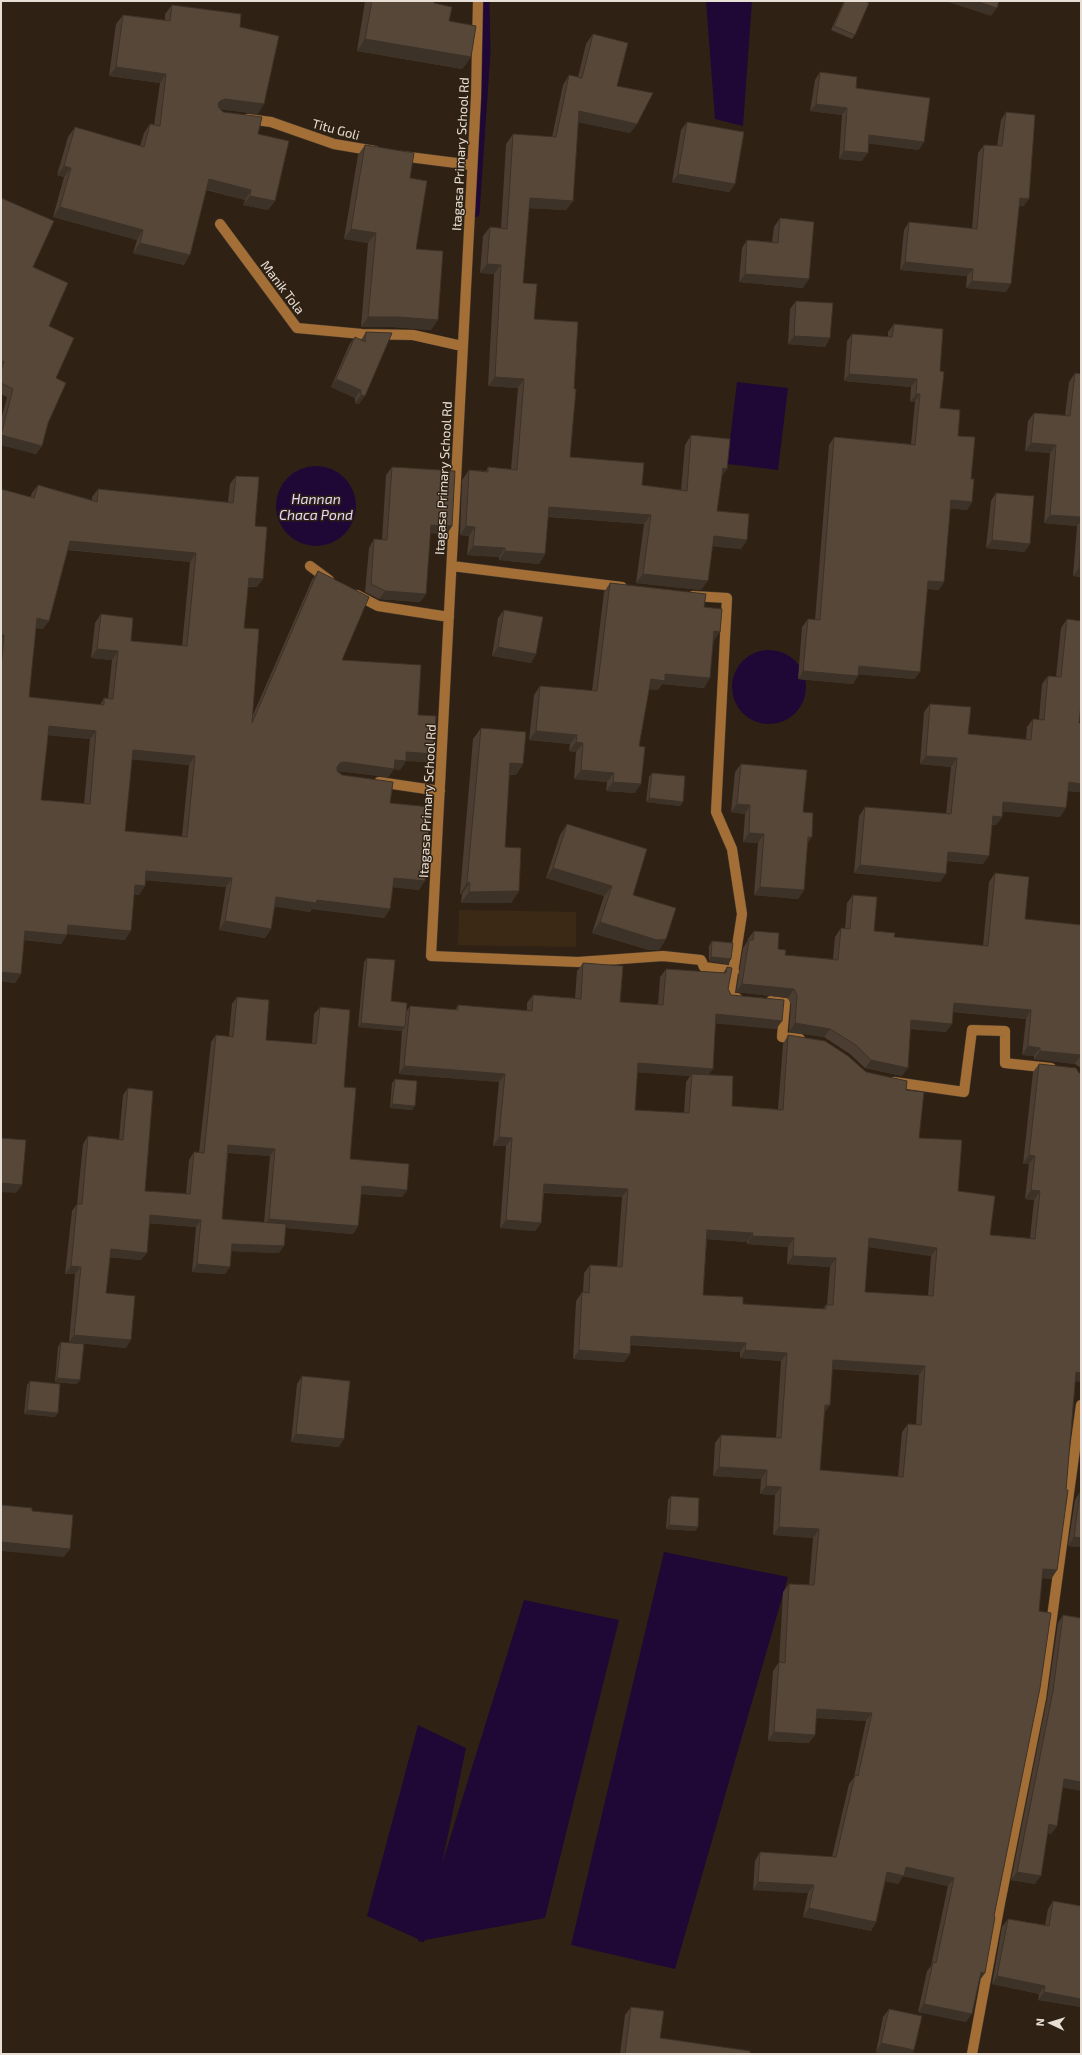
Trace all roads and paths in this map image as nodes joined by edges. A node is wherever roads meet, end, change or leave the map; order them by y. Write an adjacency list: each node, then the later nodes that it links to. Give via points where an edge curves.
1 (478, 1): 3 (street, Itagasa Primary School Rd)
2 (241, 118): 3 (street, Titu Goli, via 271,122 334,144)
3 (472, 165): 5 (street, Itagasa Primary School Rd)
4 (220, 224): 5 (street, Manik Tola, via 297,328 362,334 412,335)
5 (462, 346): 7 (street, Itagasa Primary School Rd)
6 (310, 566): 10 (street, via 343,588 378,606)
7 (452, 566): 8 (street); 10 (street, Itagasa Primary School Rd)
8 (634, 589)
9 (684, 596): 13 (street, via 727,598 716,812 732,849 742,914)
10 (449, 617): 12 (street, Itagasa Primary School Rd)
11 (367, 781): 12 (street)
12 (440, 791): 13 (street, Itagasa Primary School Rd, via 431,956 578,962 662,956 701,960 704,967)
13 (734, 971): 14 (street, via 729,998)
14 (745, 999)
15 (760, 1000): 16 (street, via 785,1003 782,1037)
16 (808, 1041)
17 (1058, 1068): 18 (street, via 1005,1063 1005,1031 972,1030 964,1092)
18 (884, 1080)
19 (1081, 1405): 20 (street, via 1041,1698)
20 (972, 2054)

